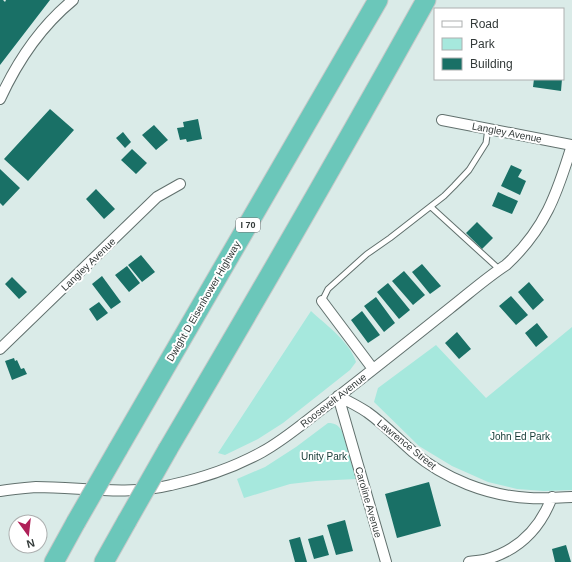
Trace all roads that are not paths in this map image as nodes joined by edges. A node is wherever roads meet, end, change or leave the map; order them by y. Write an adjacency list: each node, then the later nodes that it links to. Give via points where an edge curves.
1 (73, 0): 4 (street, via 34,41 10,78)
2 (378, 0): 18 (highway, Dwight D Eisenhower Highway / I 70, bridge)
3 (426, 0): 19 (highway, bridge, via 302,221)
4 (0, 100)
5 (442, 120): 6 (street, Langley Avenue)
6 (488, 128): 7 (street, Langley Avenue); 9 (lane, via 486,143 469,170)
7 (572, 145): 10 (street, Roosevelt Avenue, via 561,182 542,223 514,257)
8 (180, 184): 12 (street, Langley Avenue, via 157,197)
9 (431, 206): 10 (lane); 11 (lane, via 362,259 328,289)
10 (499, 269): 13 (street, Roosevelt Avenue)
11 (322, 301): 13 (street)
12 (0, 349)
13 (373, 369): 14 (street, Roosevelt Avenue)
14 (338, 396): 15 (street, Roosevelt Avenue, via 263,452 234,467 171,486 132,490 37,487); 16 (street, Lawrence Street, via 368,413 413,452 439,470 473,487 504,495); 20 (street, Caroline Avenue)
15 (0, 491)
16 (552, 498): 17 (street, Lawrence Street); 21 (street, via 546,513 517,545 498,555)
17 (571, 499)
18 (54, 562)
19 (104, 562)
20 (386, 562)
21 (469, 562)

